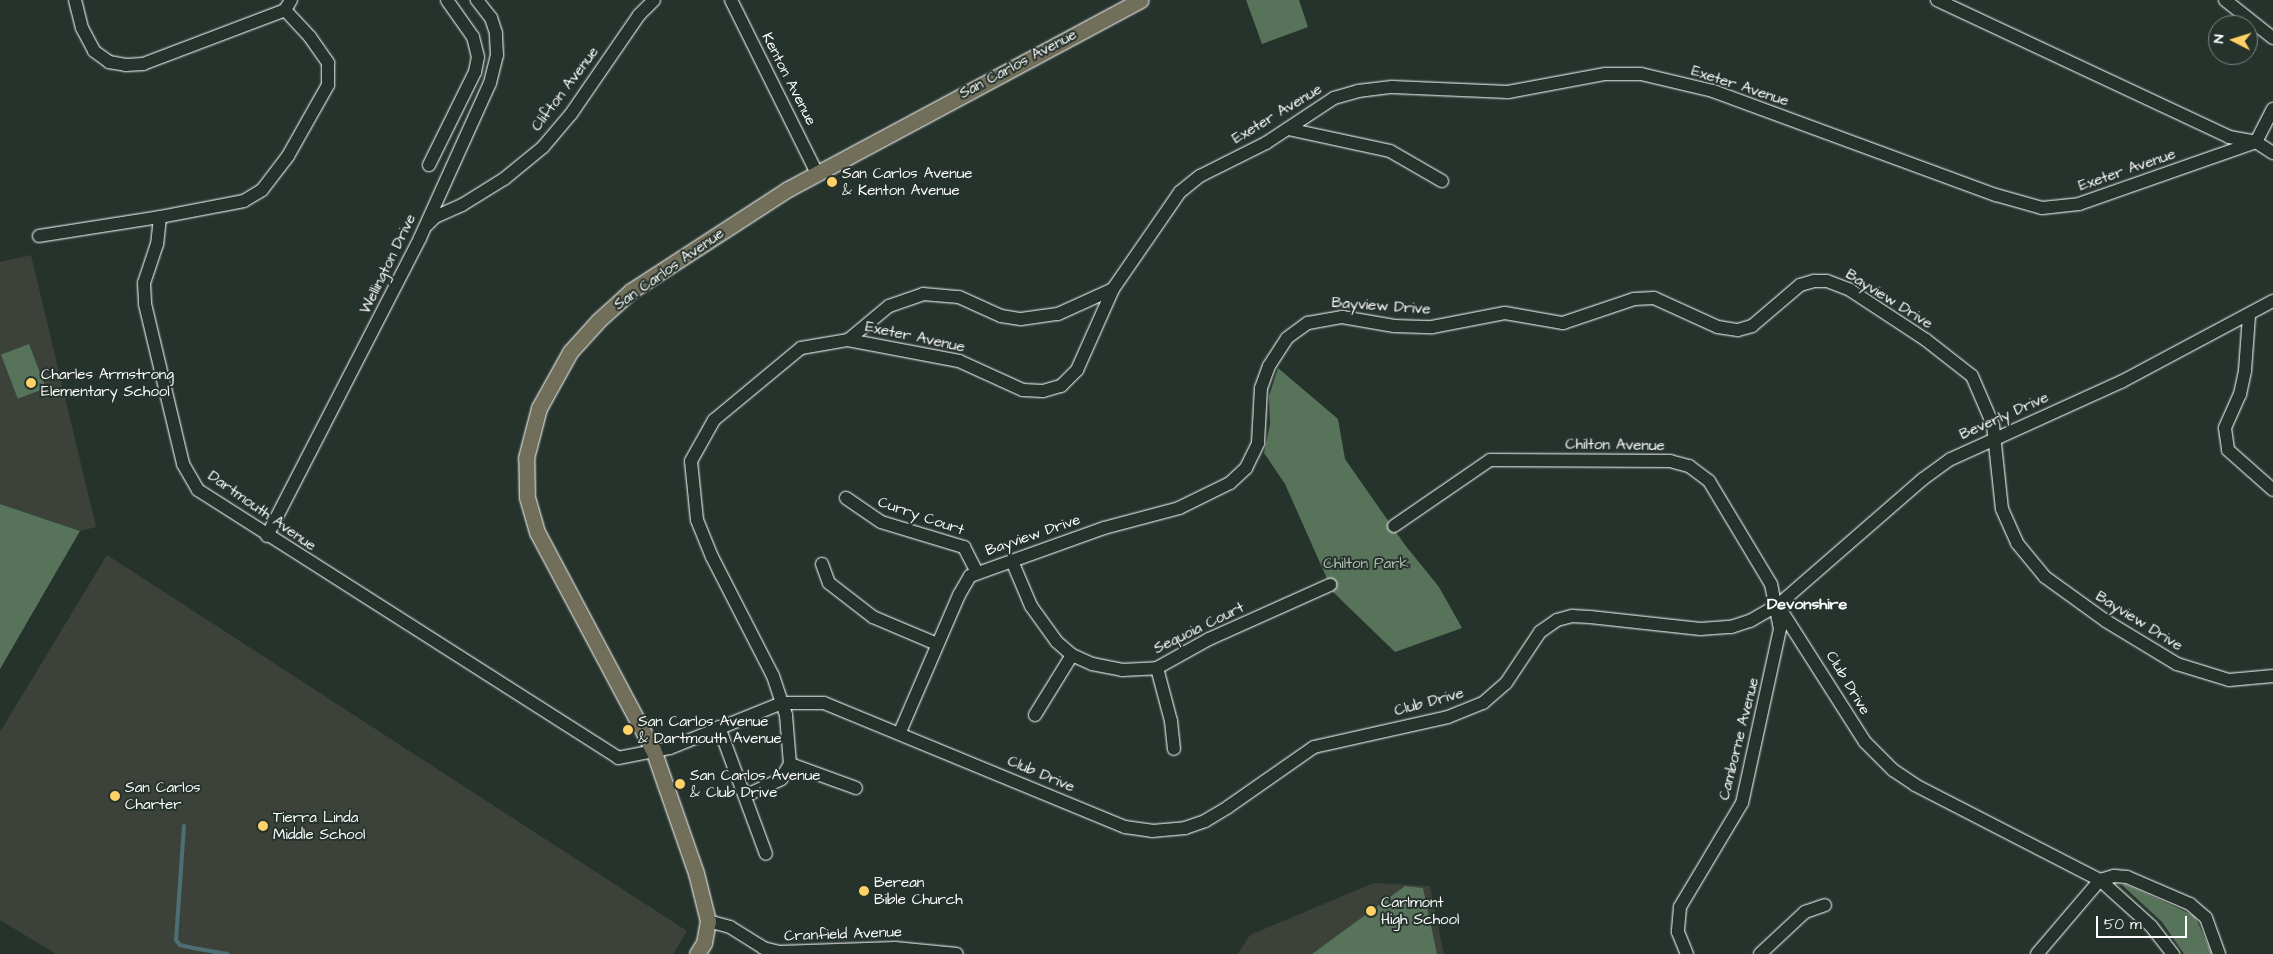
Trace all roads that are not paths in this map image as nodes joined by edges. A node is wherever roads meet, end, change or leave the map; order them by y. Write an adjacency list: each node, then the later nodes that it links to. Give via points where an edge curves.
1 (75, 0): 9 (street, via 82,28 94,51 109,62 126,65 143,64)
2 (447, 0): 15 (street, via 473,37 478,57 476,72)
3 (477, 0): 20 (street, Wellington Drive, via 494,26 497,55 490,83)
4 (654, 0): 20 (street, Clifton Avenue, via 639,15 571,114 543,147 504,179 462,205 435,217)
5 (731, 0): 16 (street, Kenton Avenue)
6 (1141, 0): 16 (main road, San Carlos Avenue)
7 (1937, 0): 13 (street, via 2229,137)
8 (2225, 0): 10 (street)
9 (288, 5): 18 (street, via 328,63 328,85 288,156 262,190 244,201)
10 (2273, 38)
11 (2273, 109): 13 (street)
12 (1288, 129): 13 (street, Exeter Avenue, via 1334,98 1358,91 1392,87 1508,92 1605,74 1641,74 1713,91 1996,195 2042,208 2079,204); 17 (street, via 1390,151); 21 (street, Exeter Avenue, via 1200,176 1180,192)
13 (2256, 142): 14 (street)
14 (2273, 153)
15 (429, 165)
16 (818, 173): 44 (main road, San Carlos Avenue, via 631,291 570,352 539,408 526,458 527,497 537,532)
17 (1442, 181)
18 (160, 217): 19 (street); 29 (street, Dartmouth Avenue, via 158,244 144,283 145,304 184,464 198,490)
19 (39, 236)
20 (420, 238): 29 (street, Wellington Drive)
21 (1113, 289): 24 (street, via 1058,314 1031,319 1001,316 959,297 923,294 888,306); 24 (street, Exeter Avenue, via 1077,370 1067,382 1055,389 1024,390 959,361)
22 (2273, 301): 23 (street, Beverly Drive)
23 (2249, 316): 25 (street, Beverly Drive, via 2121,382); 26 (street, via 2245,371 2240,394 2225,428 2228,450)
24 (848, 340): 39 (street, Exeter Avenue, via 807,345 798,350 714,420 691,461 692,492 702,535 773,676)
25 (1996, 437): 30 (street, Bayview Drive, via 1982,394 1966,370 1860,296 1827,281 1800,285 1758,322 1738,330 1718,327 1654,298 1634,299 1563,323 1505,313 1420,327 1332,317 1300,329 1277,351 1261,388 1260,434 1255,452 1246,468 1230,483 1179,508 1104,528); 34 (street, Beverly Drive, via 1951,459 1923,478); 38 (street, Bayview Drive, via 1994,460 2002,508 2017,544 2045,577 2106,621 2177,664 2229,680)
26 (2273, 490)
27 (846, 498): 32 (street, Curry Court, via 881,522 964,548)
28 (1394, 526): 34 (street, Chilton Avenue, via 1490,460 1681,463 1709,480 1771,584)
29 (267, 536): 44 (street, Dartmouth Avenue, via 618,758)
30 (1012, 561): 32 (street, Bayview Drive); 36 (street, Sequoia Court, via 1038,619)
31 (822, 564): 35 (street, via 829,583 873,617)
32 (976, 571): 35 (street, Bayview Drive, via 962,588)
33 (1330, 585): 37 (street, Sequoia Court, via 1209,638)
34 (1778, 605): 42 (street, Club Drive, via 1742,624 1716,629 1572,616 1557,620 1535,637 1506,683 1469,710 1324,743 1205,821 1168,831 1125,827); 49 (street, Club Drive, via 1866,742 1893,770 1909,782); 54 (street, Camborne Avenue, via 1780,638 1742,803 1680,907 1678,932)
35 (937, 644): 42 (street, Bayview Drive)
36 (1072, 655): 37 (street, Sequoia Court, via 1113,669); 40 (street)
37 (1157, 668): 43 (street, via 1173,728)
38 (2273, 676)
39 (782, 703): 41 (street, Club Drive); 42 (street, Club Drive, via 824,703); 45 (street, Exeter Avenue)
40 (1035, 715)
41 (720, 727): 44 (street, Club Drive, via 670,748); 47 (street)
42 (900, 732)
43 (1174, 749)
44 (653, 750): 51 (main road, San Carlos Avenue, via 696,873)
45 (790, 764): 46 (street); 47 (street, via 781,779)
46 (856, 788)
47 (747, 795): 48 (street)
48 (766, 854)
49 (2100, 880): 56 (street); 57 (street, Club Drive, via 2151,926); 58 (street, via 2114,876 2127,878 2190,904 2206,918)
50 (1825, 906): 55 (street, via 1805,912)
51 (708, 920): 52 (main road, San Carlos Avenue, via 704,943); 53 (street, Cranfield Avenue, via 730,927 763,948 779,952 895,948)
52 (697, 954)
53 (957, 954)
54 (1686, 954)
55 (1760, 954)
56 (2037, 954)
57 (2173, 954)
58 (2219, 954)

